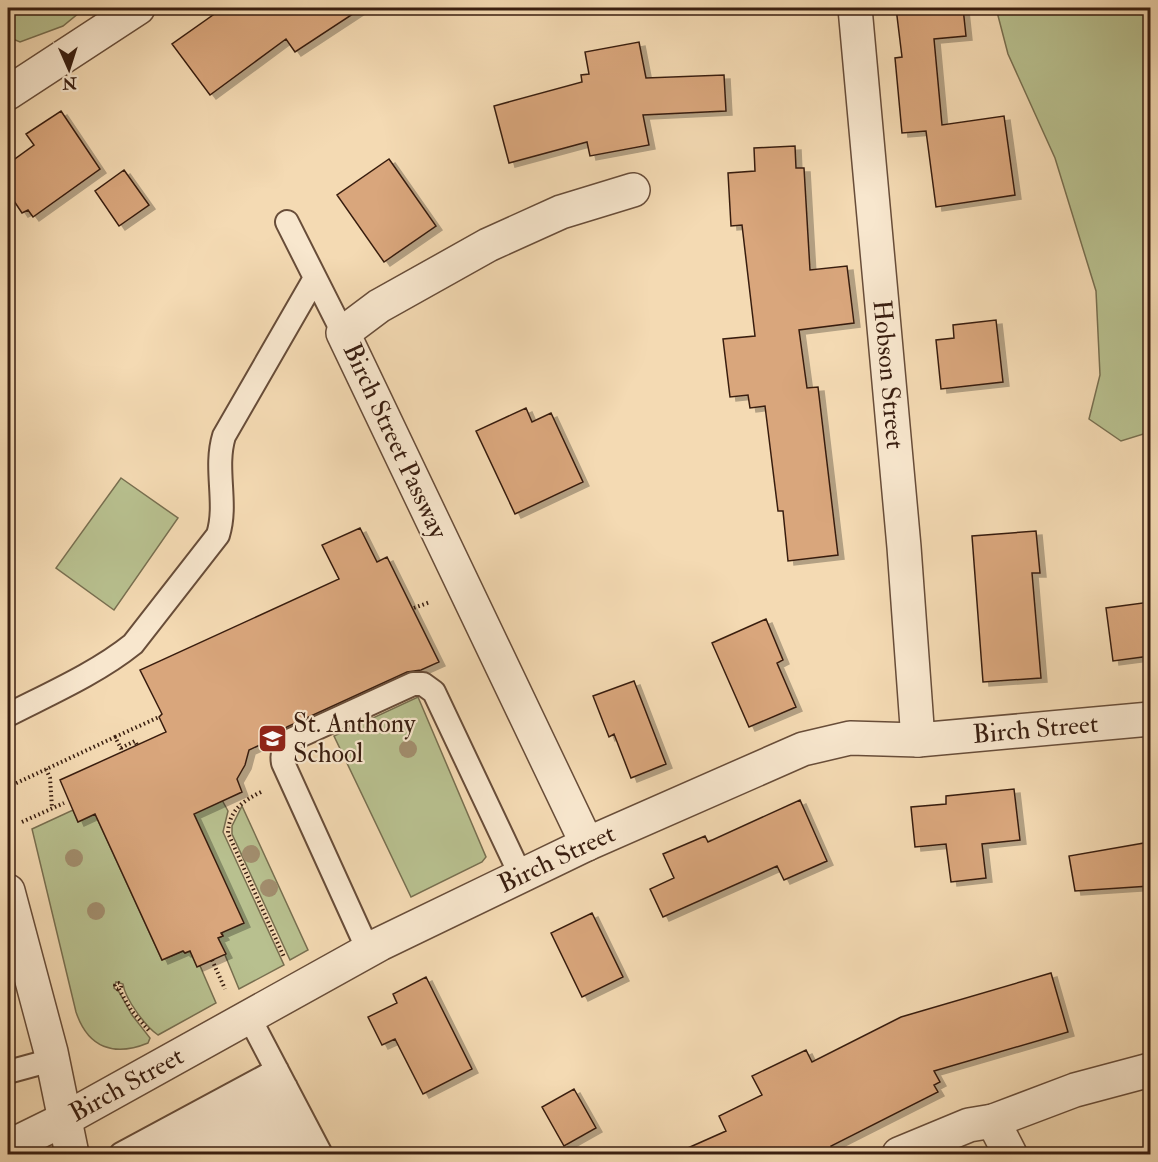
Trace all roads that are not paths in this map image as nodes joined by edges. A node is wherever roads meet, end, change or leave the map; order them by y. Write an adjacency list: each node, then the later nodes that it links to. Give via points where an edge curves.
1 (138, 8): 3 (street)
2 (855, 8): 10 (street, Hobson Street)
3 (8, 93)
4 (633, 190): 7 (street, Birch Street Passway, via 561,212 488,245 379,306)
5 (287, 222): 6 (lane)
6 (315, 278): 7 (lane); 8 (lane, via 224,436 219,463 222,524 218,535 133,644)
7 (343, 333): 11 (street, Birch Street Passway)
8 (8, 715)
9 (1150, 719): 10 (street, Birch Street)
10 (918, 740): 11 (street, Birch Street, via 850,738 803,748)
11 (587, 844): 12 (street, Birch Street)
12 (521, 876): 14 (street, Birch Street); 14 (lane, via 434,692 423,684 413,684 288,743 282,752 283,763)
13 (8, 891): 16 (street)
14 (368, 950): 15 (street, Birch Street)
15 (249, 1017): 19 (street, Birch Street); 21 (lane)
16 (52, 1060): 18 (lane); 19 (street)
17 (1150, 1070): 20 (street, via 1075,1090)
18 (8, 1072)
19 (65, 1119): 22 (street, Birch Street); 23 (street)
20 (993, 1121): 29 (street, via 969,1125); 30 (street)
21 (303, 1122): 24 (lane); 25 (lane); 26 (lane); 27 (lane); 28 (lane)
22 (8, 1148)
23 (72, 1155)
24 (121, 1155)
25 (164, 1155)
26 (200, 1155)
27 (239, 1155)
28 (274, 1155)
29 (899, 1155)
30 (1010, 1155)

